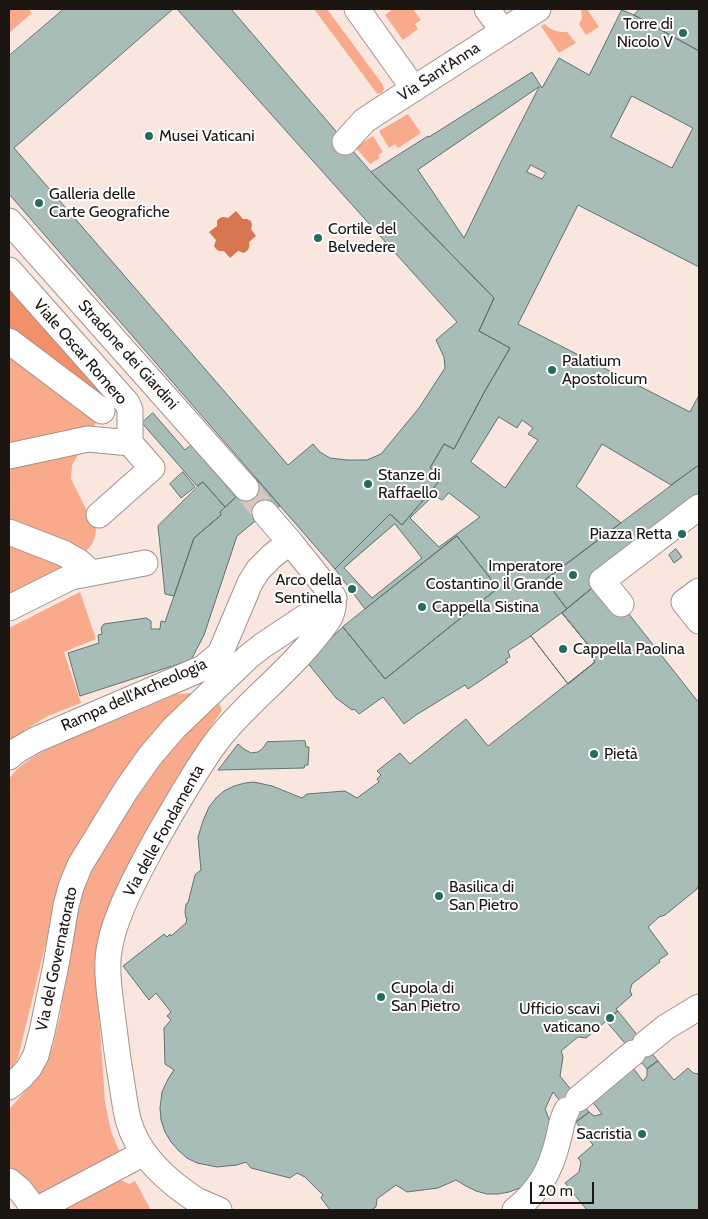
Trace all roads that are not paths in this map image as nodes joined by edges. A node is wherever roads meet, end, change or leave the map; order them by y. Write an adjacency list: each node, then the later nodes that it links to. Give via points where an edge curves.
1 (357, 9): 5 (street)
2 (487, 9): 4 (street)
3 (538, 9): 4 (street, Via Sant'Anna)
4 (503, 31): 5 (street, Via Sant'Anna)
5 (414, 89): 6 (street, Via Sant'Anna, via 364,121)
6 (345, 142)
7 (9, 221): 13 (street, Stradone dei Giardini)
8 (9, 270): 11 (street, Viale Oscar Romero, via 127,403)
9 (9, 341): 10 (street)
10 (102, 411)
11 (130, 443): 12 (street, via 88,439); 16 (street, via 152,468)
12 (9, 456)
13 (246, 488)
14 (699, 507): 23 (street, via 602,580)
15 (265, 513): 18 (street)
16 (99, 515)
17 (9, 532): 20 (street, via 79,562)
18 (290, 542): 22 (street); 26 (street, Rampa dell'Archeologia, via 258,570 220,654 203,668 34,740)
19 (145, 564): 20 (street)
20 (81, 575): 24 (street)
21 (699, 591): 25 (street, via 684,602)
22 (334, 598): 28 (street, Via del Governatorato, via 248,657 174,728 126,790 80,865 71,887 36,1055 29,1068); 29 (street, Via delle Fondamenta, via 330,617 300,655 245,710 198,767 124,902 111,941 108,975 122,1090 130,1128)
23 (621, 604)
24 (9, 608)
25 (699, 621)
26 (9, 757)
27 (687, 1018): 33 (street, via 639,1048 572,1104 563,1117 553,1160 545,1178)
28 (9, 1087)
29 (144, 1153): 31 (street, Via delle Fondamenta, via 153,1166 184,1193); 32 (street)
30 (9, 1181): 32 (street, via 26,1196)
31 (207, 1207)
32 (35, 1210)
33 (515, 1210)

